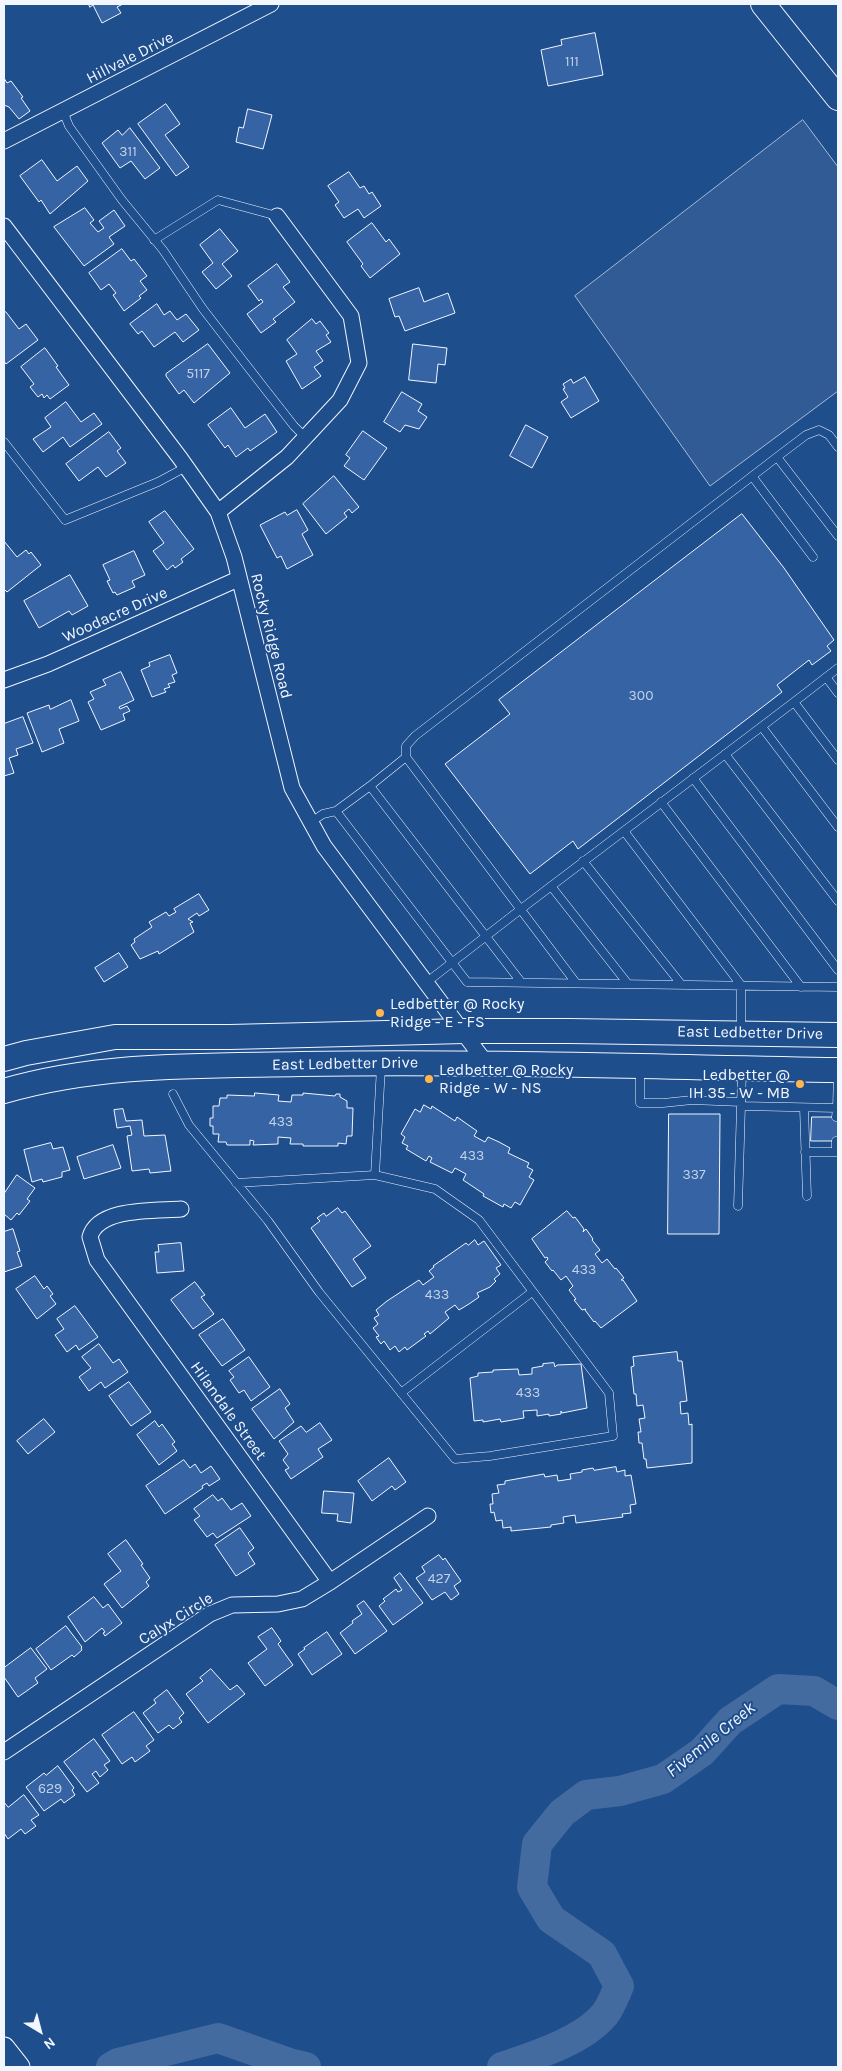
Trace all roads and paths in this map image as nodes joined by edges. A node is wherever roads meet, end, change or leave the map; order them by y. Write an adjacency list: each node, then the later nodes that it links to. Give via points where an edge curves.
1 (270, 4): 4 (street, Hillvale Drive)
2 (763, 4): 3 (main road)
3 (838, 98)
4 (63, 111): 5 (street, Hillvale Drive); 8 (lane, via 85,149)
5 (4, 141)
6 (277, 216): 8 (lane, via 218,200); 9 (street, via 351,316 359,363 340,400)
7 (4, 226): 13 (street, Rocky Ridge Road)
8 (154, 240): 9 (lane, via 203,309)
9 (305, 437): 15 (street, via 287,457)
10 (4, 442): 13 (lane, via 65,520 158,482)
11 (838, 447): 12 (lane, via 829,435 819,430)
12 (778, 457): 14 (lane); 16 (lane)
13 (186, 467): 15 (street, Rocky Ridge Road)
14 (752, 476): 17 (lane); 26 (lane, via 415,736 406,746)
15 (218, 512): 18 (street, Rocky Ridge Road, via 234,556)
16 (838, 536)
17 (813, 557)
18 (238, 579): 20 (street, Woodacre Drive, via 48,664); 32 (street, Rocky Ridge Road, via 292,788)
19 (838, 668): 21 (lane)
20 (6, 676)
21 (826, 678): 22 (lane); 23 (lane)
22 (838, 693)
23 (794, 702): 24 (lane); 27 (lane)
24 (762, 727): 25 (lane); 33 (lane)
25 (725, 754): 28 (lane); 37 (lane)
26 (406, 757): 29 (lane); 38 (lane)
27 (838, 760)
28 (692, 778): 30 (lane); 41 (lane)
29 (370, 786): 31 (lane); 39 (lane)
30 (661, 802): 34 (lane); 48 (lane)
31 (336, 811): 32 (lane); 40 (lane)
32 (311, 822): 42 (street, Rocky Ridge Road, via 324,846)
33 (838, 827)
34 (624, 831): 35 (lane); 47 (lane)
35 (583, 861): 36 (lane); 46 (lane)
36 (551, 886): 38 (lane); 45 (lane)
37 (838, 901)
38 (520, 909): 39 (lane); 44 (lane)
39 (485, 936): 40 (lane); 43 (lane)
40 (452, 962): 42 (lane); 43 (lane, via 467,982)
41 (838, 970)
42 (426, 982): 50 (street, Rocky Ridge Road)
43 (521, 982): 44 (lane)
44 (576, 983): 45 (lane)
45 (628, 984): 46 (lane)
46 (681, 984): 47 (lane)
47 (740, 985): 48 (lane); 51 (lane)
48 (801, 987): 49 (lane)
49 (838, 987)
50 (464, 1031): 51 (main road, East Ledbetter Drive); 53 (main road, East Ledbetter Drive); 56 (street, Rocky Ridge Road)
51 (741, 1033): 52 (main road, East Ledbetter Drive); 58 (main road)
52 (838, 1035)
53 (115, 1037): 54 (main road, East Ledbetter Drive); 59 (main road)
54 (4, 1059)
55 (381, 1063): 56 (main road, East Ledbetter Drive); 59 (main road, East Ledbetter Drive); 70 (lane)
56 (486, 1063): 57 (main road, East Ledbetter Drive)
57 (639, 1066): 58 (main road, East Ledbetter Drive); 63 (lane, via 640,1103 692,1100)
58 (742, 1068): 60 (main road, East Ledbetter Drive); 63 (lane)
59 (118, 1070): 61 (main road, East Ledbetter Drive, via 27,1084)
60 (838, 1070): 65 (lane)
61 (4, 1091)
62 (173, 1094): 71 (lane, via 189,1125)
63 (741, 1104): 64 (lane); 73 (lane)
64 (804, 1108): 65 (lane); 68 (lane)
65 (837, 1108): 66 (lane)
66 (836, 1117)
67 (836, 1141): 69 (lane)
68 (806, 1152): 69 (lane); 72 (lane)
69 (837, 1152)
70 (375, 1176): 71 (lane); 75 (lane, via 435,1189 479,1220)
71 (236, 1183): 76 (lane)
72 (807, 1196)
73 (738, 1206)
74 (181, 1209): 78 (street, Hilandale Street, via 120,1214 96,1225 90,1237 98,1260)
75 (532, 1292): 76 (lane); 76 (lane, via 609,1393 613,1436 455,1459)
76 (402, 1393)
77 (428, 1516): 78 (street, Calyx Circle)
78 (330, 1582): 79 (street, Calyx Circle, via 302,1599 278,1604 232,1606 210,1614)
79 (4, 1752)

